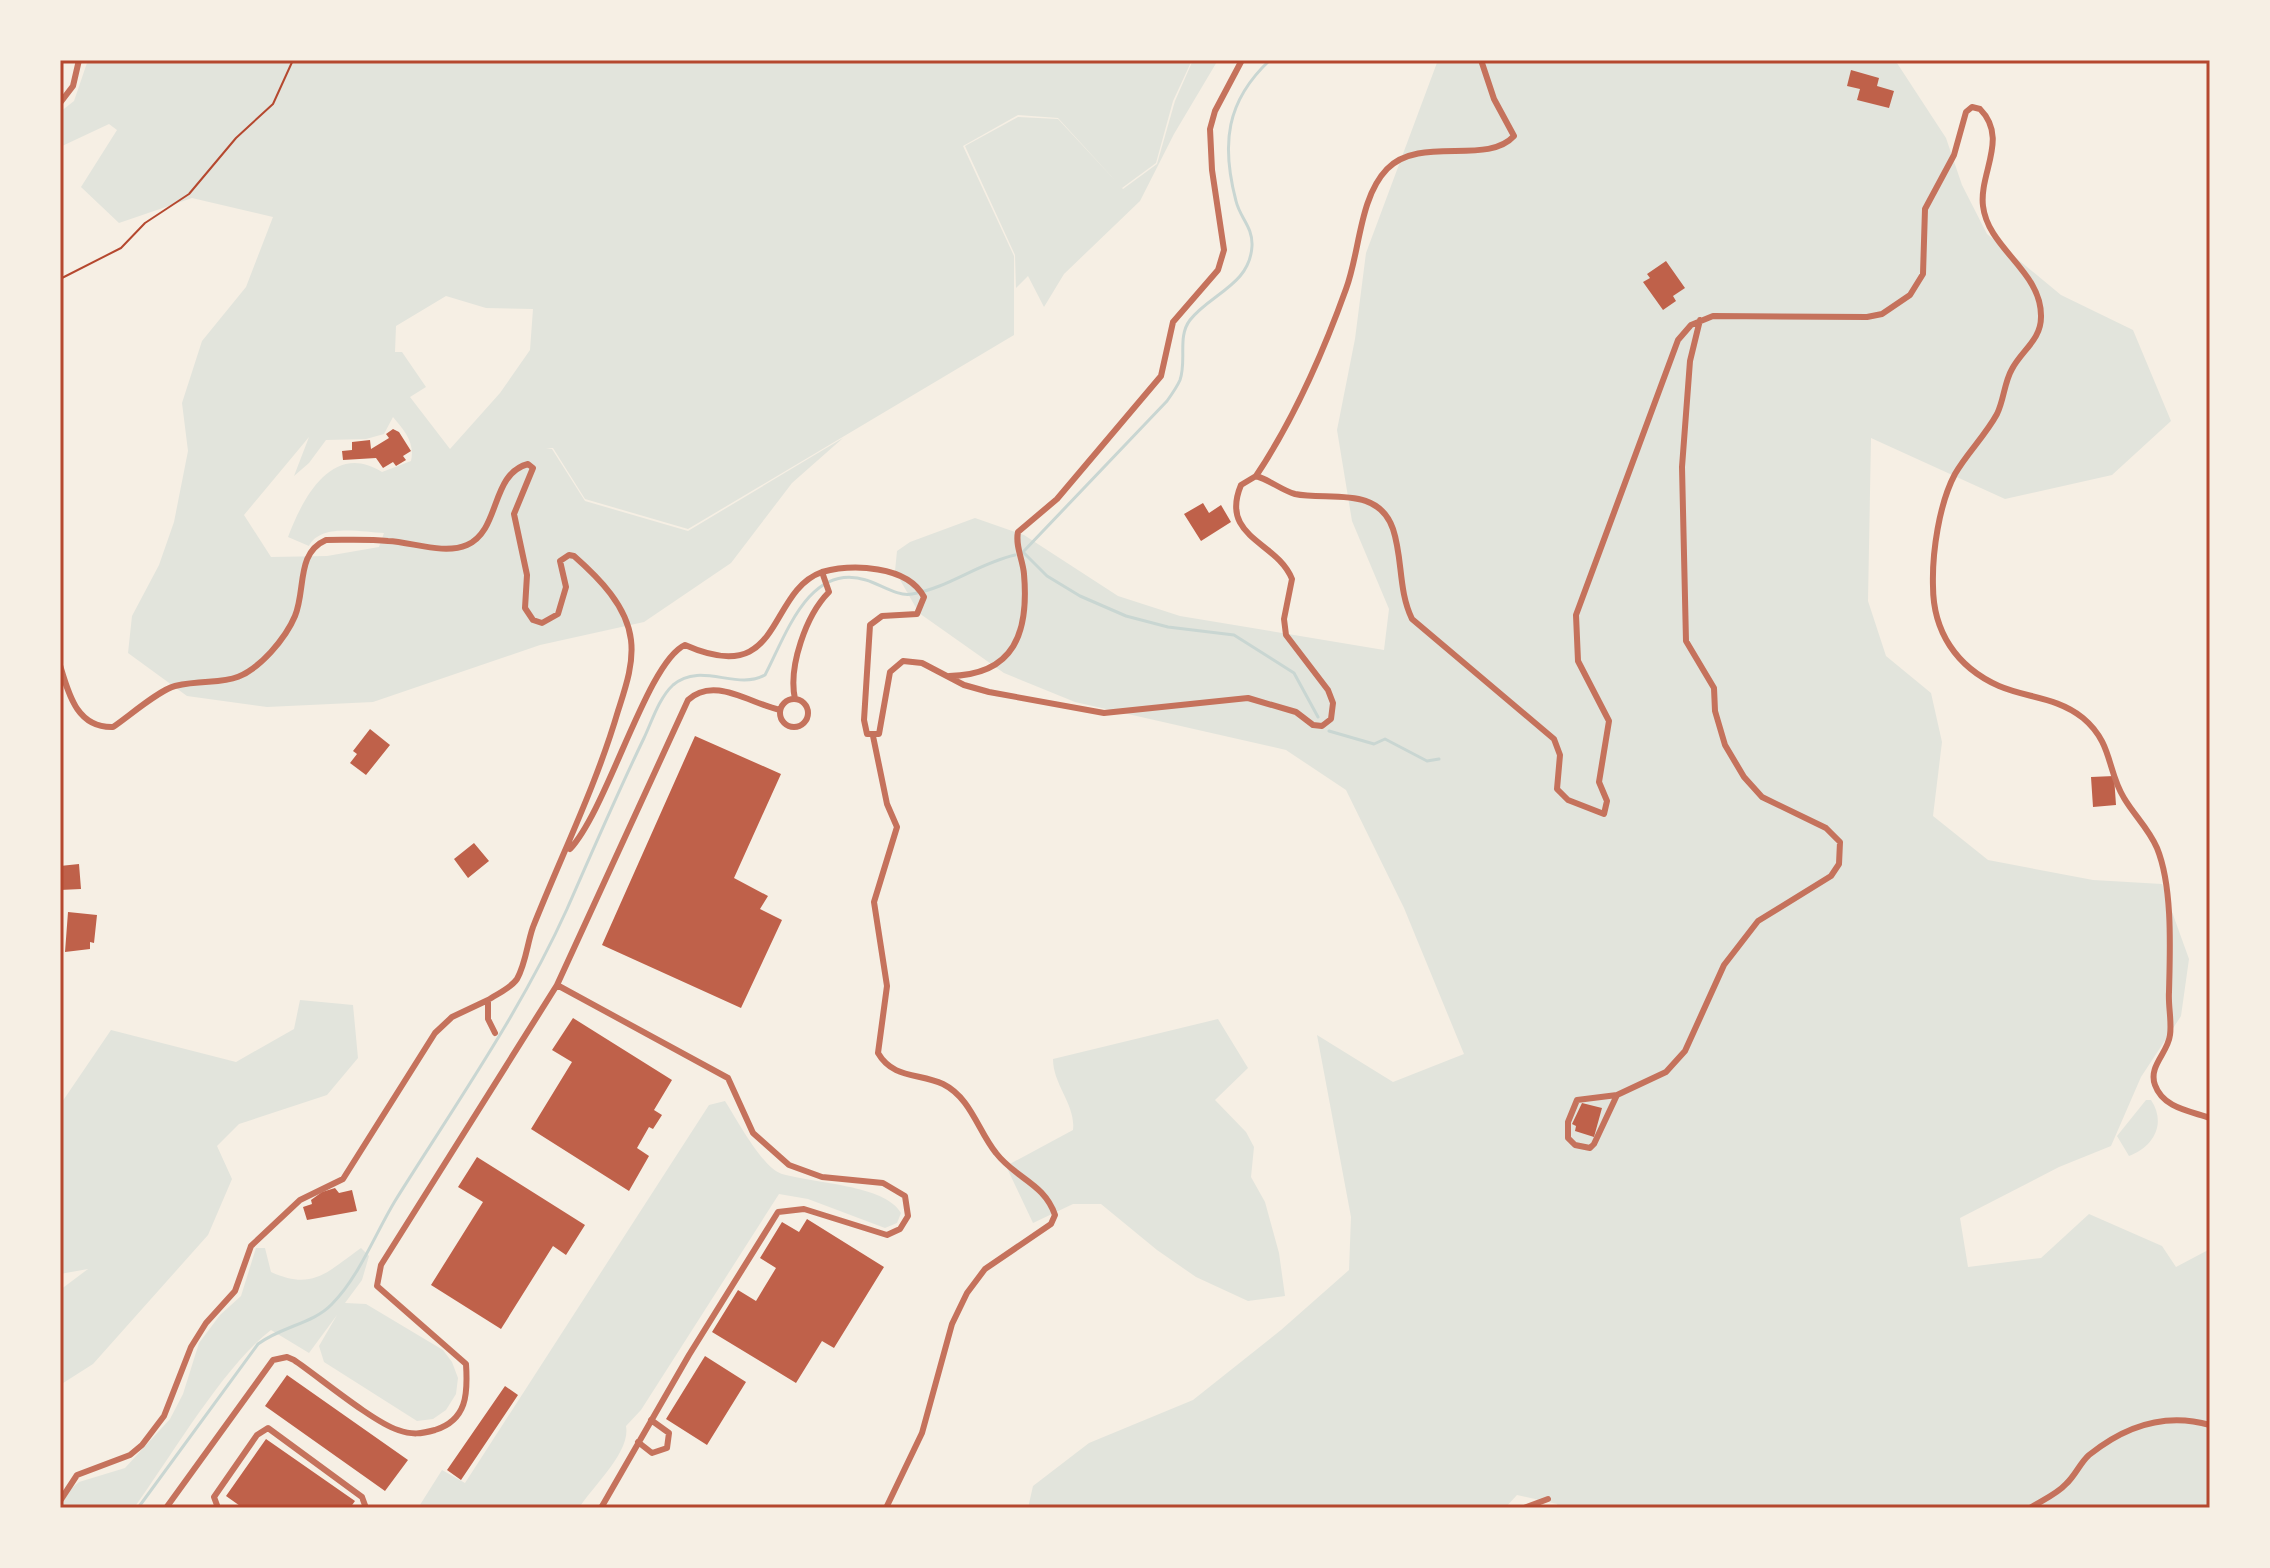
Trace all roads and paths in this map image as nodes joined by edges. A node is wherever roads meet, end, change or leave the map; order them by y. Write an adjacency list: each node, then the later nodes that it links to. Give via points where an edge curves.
1 (79, 60): 5 (street, via 73,86)
2 (293, 60): 6 (path, via 273,104 189,194 145,223 121,248)
3 (1242, 60): 11 (street, via 1210,129 1224,250 1218,270 1173,322 1161,376 1057,499 1018,532 1025,587 1016,646 990,667)
4 (1481, 60): 8 (street, via 1514,136 1492,148 1410,156 1383,173 1368,202 1358,253 1333,320 1296,406)
5 (60, 103)
6 (60, 279)
7 (1700, 320): 8 (street, via 1685,331 1672,353 1576,615 1578,661 1609,721 1599,782 1607,801 1604,814 1568,800 1557,789 1560,755 1554,739 1412,619 1403,598 1393,529 1382,512 1350,496 1292,493); 19 (street, via 1690,361 1682,467 1686,641 1714,688 1725,745 1744,777 1762,797 1826,828 1840,842 1839,864 1831,876 1790,899 1749,933 1724,965 1685,1051 1666,1072); 20 (street, via 1867,317 1899,303 1923,274 1925,209 1954,155 1966,112 1972,107 1986,115 1993,142 1983,196 1986,217 2030,280 2041,323 2011,370 1997,414 1953,477 1932,571 1936,622 1949,645 1988,680 2074,712 2109,754 2119,789 2152,838 2163,871 2171,1026 2154,1083 2169,1103)
8 (1256, 476): 11 (street, via 1241,485 1236,514 1290,573 1293,586 1284,627 1331,696 1333,711 1327,723 1313,725 1296,712 1248,698 1104,713 989,692)
9 (823, 575): 12 (street, via 829,587 808,624 792,684); 14 (street, via 865,565 919,587 924,597 917,614 882,616 870,625 864,729); 15 (street, via 801,585 777,626 756,647 723,657 685,645 674,650 594,814)
10 (60, 665): 15 (street, via 82,717 103,727 113,727 173,686 222,683 246,673 280,641 295,616 306,557 317,544 387,540 447,548 467,545 483,533 505,482 528,464 533,472 519,493 514,514 527,575 525,608 542,623 558,614 566,587 560,561 574,556 612,597 626,618 632,642 629,676 608,745)
11 (945, 676): 14 (street, via 914,661 896,665 887,683 881,728)
12 (795, 699): 13 (street, via 785,701); 13 (street, via 808,713 799,726 785,724)
13 (780, 710): 16 (street, via 713,688 688,700)
14 (873, 736): 30 (street, via 897,827 874,902 887,986 878,1053 896,1072 943,1084 957,1095 995,1153 1049,1196 1055,1215 1051,1224 985,1269 967,1293 952,1324 922,1433)
15 (567, 852): 17 (street, via 514,983)
16 (557, 985): 21 (street, via 728,1078 753,1133 789,1165 822,1177 883,1183 899,1190 908,1204 905,1224 887,1235 804,1209 778,1212); 26 (street, via 381,1265 378,1278 377,1286 466,1364 468,1393 462,1413 445,1427 417,1435 396,1430 294,1360 273,1360)
17 (488, 1000): 18 (street); 25 (street, via 452,1017 435,1033 343,1179 300,1200 251,1246 235,1291 191,1347 164,1416 142,1445 130,1455 77,1475)
18 (495, 1033)
19 (1617, 1095): 19 (street, via 1594,1144 1575,1145 1568,1138 1568,1122 1577,1100)
20 (2210, 1118)
21 (651, 1420): 23 (street); 23 (street, via 669,1433 667,1448 652,1453)
22 (2210, 1425): 32 (street, via 2160,1420 2131,1427 2087,1456 2066,1485)
23 (638, 1442): 29 (street)
24 (1548, 1499): 31 (street)
25 (60, 1501)
26 (166, 1508)
27 (218, 1508): 28 (street, via 214,1497 257,1435 268,1428 362,1497)
28 (366, 1508)
29 (601, 1508)
30 (886, 1508)
31 (1524, 1508)
32 (2030, 1508)

